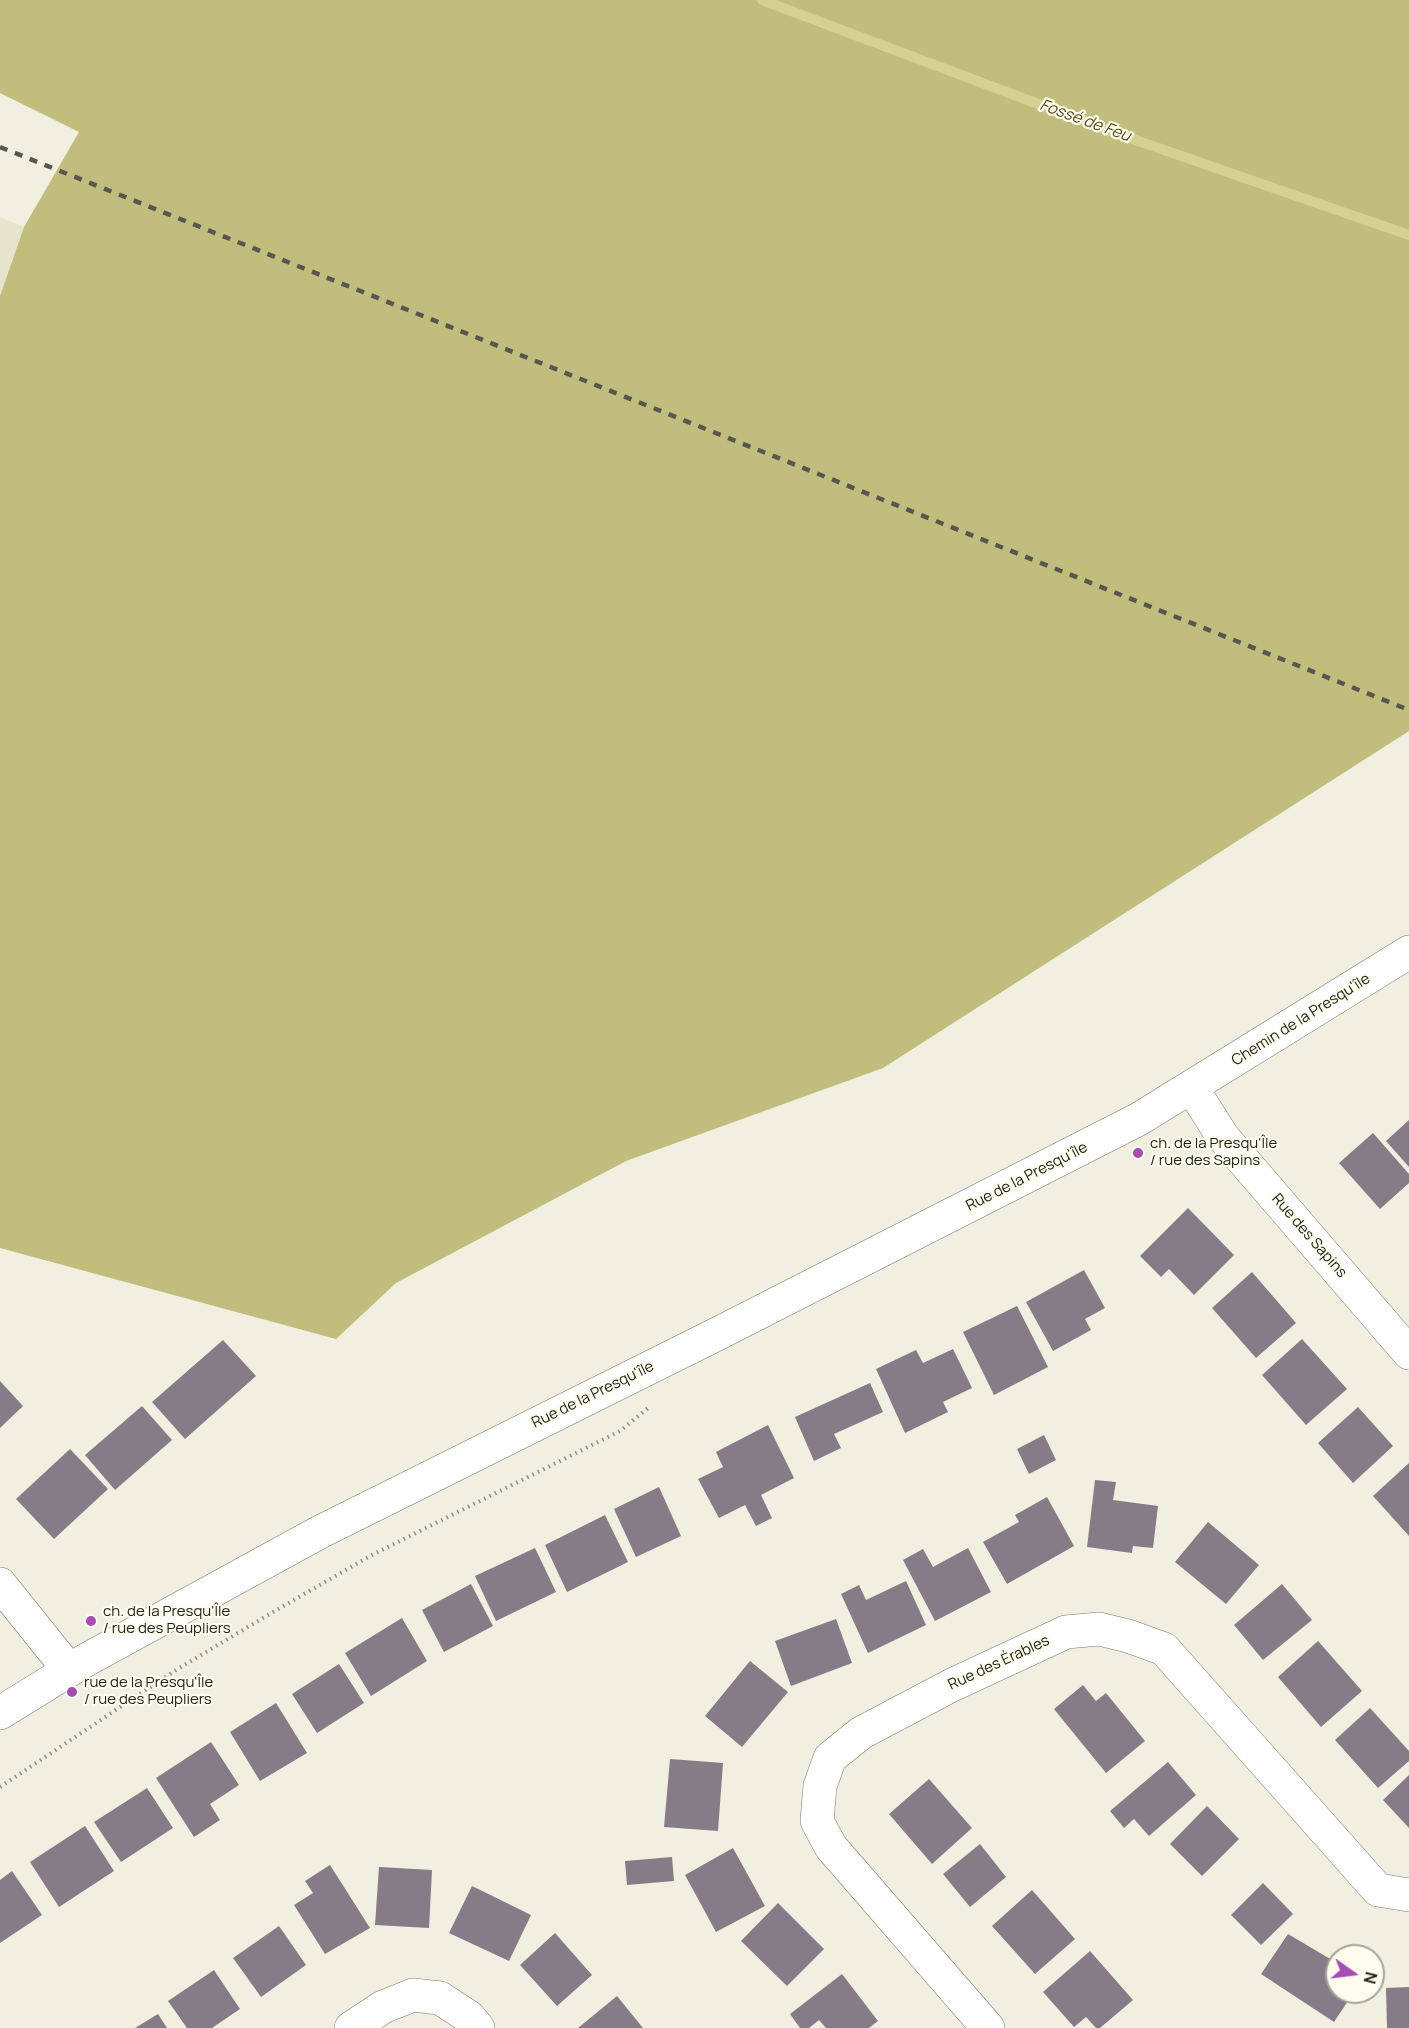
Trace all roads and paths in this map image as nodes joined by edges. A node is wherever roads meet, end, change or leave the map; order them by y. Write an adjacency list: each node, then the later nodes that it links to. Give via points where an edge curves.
1 (1409, 952): 2 (street, Chemin de la Presqu'île)
2 (1192, 1088): 3 (street, Rue des Sapins, via 1223,1137); 6 (street, Rue de la Presqu'île, via 1027,1177 320,1532)
3 (1409, 1353)
4 (650, 1407): 8 (path, via 620,1431 372,1555 273,1612 176,1670)
5 (0, 1584): 6 (street)
6 (69, 1670): 7 (street, Rue de la Presqu'île)
7 (0, 1713)
8 (0, 1786)
9 (1409, 1895): 12 (street, Rue des Érables, via 1378,1890 1164,1649 1098,1629 1066,1632 861,1733 830,1758 820,1786 817,1821 831,1847)
10 (351, 2028): 11 (street, via 383,2007 413,1995 440,1998 469,2017)
11 (478, 2028)
12 (988, 2028)

